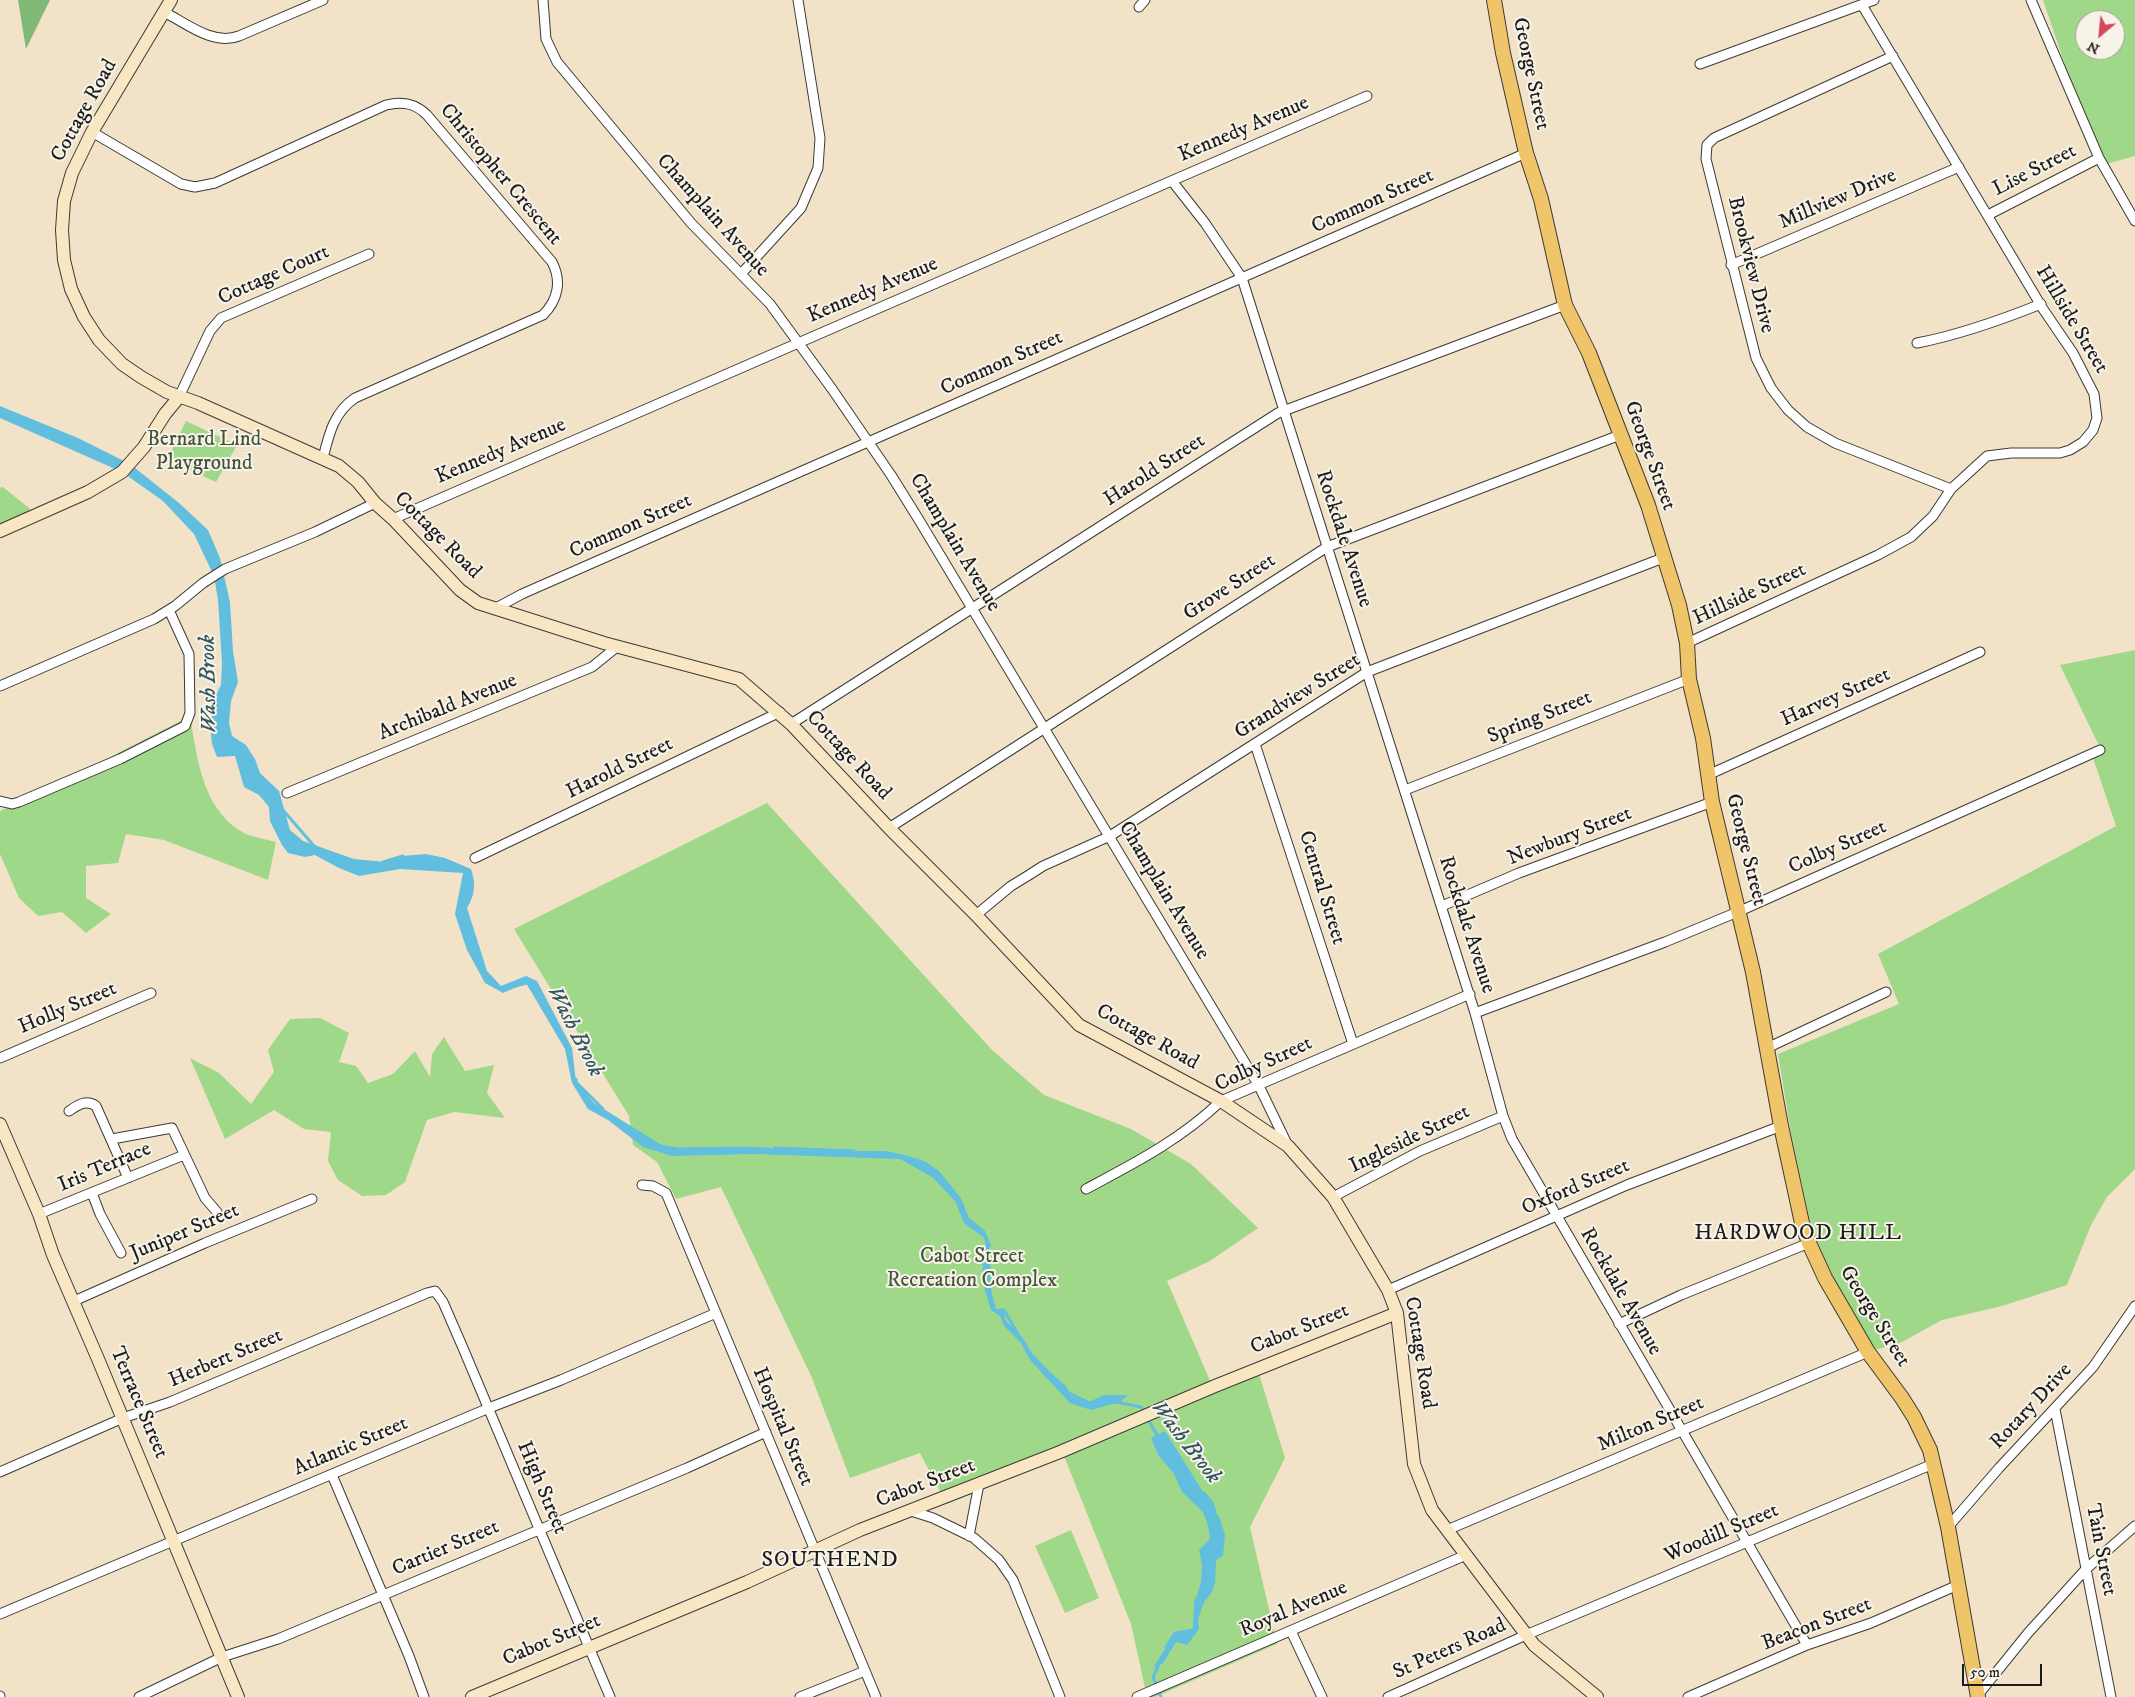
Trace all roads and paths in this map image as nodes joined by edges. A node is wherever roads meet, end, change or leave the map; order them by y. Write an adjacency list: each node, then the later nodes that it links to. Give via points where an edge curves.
1 (171, 0): 9 (street, Cottage Road)
2 (323, 0): 9 (street, via 225,39 210,36)
3 (543, 0): 22 (street, Champlain Avenue, via 546,39 557,62 691,223)
4 (798, 0): 22 (street, via 820,138 818,168 801,208)
5 (1494, 0): 14 (main road, George Street)
6 (1874, 0): 8 (street)
7 (2031, 0): 15 (street)
8 (1862, 5): 10 (street, Hillside Street); 11 (street)
9 (164, 12): 13 (street, Cottage Road)
10 (1893, 56): 16 (street, Hillside Street); 21 (street, Brookview Drive, via 1709,142 1706,165)
11 (1700, 64)
12 (1367, 96): 17 (street, Kennedy Avenue)
13 (92, 132): 28 (street, Cottage Road, via 72,172 62,217 63,255 71,289 89,326 108,350 141,377); 32 (street, Christopher Crescent, via 181,184 203,186 386,105 411,104 427,115 552,262 558,288 552,305 543,315 355,398 334,422)
14 (1526, 153): 23 (street, Common Street); 25 (main road, George Street, via 1542,199)
15 (2099, 158): 18 (street, Lise Street); 19 (street)
16 (1959, 167): 18 (street, Hillside Street); 21 (street, Millview Drive)
17 (1172, 181): 23 (street, Rockdale Avenue); 26 (street, Kennedy Avenue)
18 (1988, 215): 24 (street, Hillside Street)
19 (2135, 221)
20 (369, 254): 28 (street, Cottage Court, via 222,318 210,331)
21 (1731, 265): 33 (street, Brookview Drive, via 1756,358 1771,388 1788,410 1806,427 1835,443)
22 (741, 274): 26 (street, Champlain Avenue, via 770,304)
23 (1242, 278): 29 (street, Rockdale Avenue); 31 (street, Common Street)
24 (2040, 304): 27 (street, via 2018,314); 33 (street, Hillside Street, via 2073,353 2094,394 2097,414 2092,430 2081,444 2066,452 1986,456)
25 (1565, 305): 29 (street, Harold Street); 30 (main road, George Street)
26 (799, 342): 31 (street, Champlain Avenue); 35 (street, Kennedy Avenue)
27 (1917, 343)
28 (179, 397): 32 (street, Cottage Road); 36 (street, via 122,472 88,492)
29 (1284, 410): 37 (street, Rockdale Avenue); 39 (street, Harold Street)
30 (1620, 435): 37 (street, Grove Street); 38 (main road, George Street, via 1648,506)
31 (869, 442): 39 (street, Champlain Avenue); 40 (street, Common Street)
32 (323, 458): 34 (street, Cottage Road, via 345,470)
33 (1950, 489): 42 (street, Hillside Street, via 1928,522 1905,540)
34 (375, 503): 35 (street, Cottage Road); 41 (street, via 225,569)
35 (393, 519): 40 (street, Cottage Road, via 460,590 478,603)
36 (0, 531)
37 (1327, 547): 45 (street, Rockdale Avenue); 50 (street, Grove Street)
38 (1663, 558): 42 (main road, George Street); 45 (street, Grandview Street)
39 (973, 608): 49 (street, Harold Street); 50 (street, Champlain Avenue)
40 (494, 609): 43 (street, Cottage Road)
41 (169, 610): 47 (street); 56 (street, via 189,654 190,713 185,726 120,759 19,802)
42 (1687, 643): 46 (main road, George Street)
43 (618, 646): 48 (street, Cottage Road, via 739,679); 55 (street, Archibald Avenue, via 592,667)
44 (1980, 652): 53 (street, Harvey Street)
45 (1367, 672): 51 (street, Grandview Street); 54 (street, Rockdale Avenue)
46 (1689, 679): 53 (main road, George Street); 54 (street, Spring Street)
47 (0, 686)
48 (780, 712): 49 (street, Cottage Road); 60 (street, Harold Street)
49 (792, 724): 58 (street, Cottage Road)
50 (1045, 728): 58 (street, Grove Street); 59 (street, Champlain Avenue)
51 (1255, 744): 59 (street, Grandview Street); 68 (street, Central Street)
52 (2100, 750): 62 (street, Colby Street)
53 (1708, 776): 57 (main road, George Street)
54 (1405, 790): 61 (street, Rockdale Avenue)
55 (287, 792)
56 (0, 801)
57 (1712, 802): 61 (street, Newbury Street); 62 (main road, George Street)
58 (889, 828): 63 (street, Cottage Road)
59 (1110, 836): 63 (street, Grandview Street, via 1043,866 1011,886); 71 (street, Champlain Avenue)
60 (475, 858)
61 (1442, 906): 66 (street, Rockdale Avenue)
62 (1740, 911): 67 (street, Colby Street); 69 (main road, George Street)
63 (976, 915): 72 (street, Cottage Road, via 1079,1025)
64 (1886, 992): 69 (street)
65 (151, 993): 70 (street, Holly Street)
66 (1470, 994): 67 (street, Rockdale Avenue); 68 (street, Colby Street)
67 (1475, 1013): 74 (street, Rockdale Avenue)
68 (1353, 1044): 71 (street, Colby Street)
69 (1767, 1048): 76 (main road, George Street)
70 (0, 1058)
71 (1259, 1086): 72 (street, Colby Street); 78 (street, Champlain Avenue)
72 (1221, 1102): 78 (street, Cottage Road); 82 (street, Colby Street, via 1182,1135)
73 (69, 1111): 77 (street, via 85,1102 93,1104)
74 (1503, 1116): 84 (street, Ingleside Street, via 1420,1152); 88 (street, Rockdale Avenue, via 1512,1139)
75 (0, 1124): 87 (street, Terrace Street)
76 (1781, 1126): 88 (street, Oxford Street, via 1626,1184); 89 (main road, George Street)
77 (112, 1139): 79 (street, via 172,1128); 80 (street)
78 (1288, 1146): 84 (street, Cottage Road)
79 (184, 1155): 80 (street, Iris Terrace); 86 (street, via 205,1198)
80 (128, 1178): 83 (street, Iris Terrace)
81 (642, 1185): 95 (street, Hospital Street, via 653,1186 666,1194)
82 (1086, 1189)
83 (92, 1192): 87 (street, Iris Terrace); 90 (street)
84 (1333, 1197): 91 (street, Cottage Road)
85 (312, 1199): 93 (street, Juniper Street)
86 (217, 1212)
87 (39, 1214): 93 (street, Terrace Street)
88 (1555, 1215): 91 (street, Oxford Street); 98 (street, Rockdale Avenue)
89 (1809, 1243): 98 (street); 100 (main road, George Street, via 1825,1278)
90 (121, 1253)
91 (1388, 1290): 96 (street, Cottage Road)
92 (438, 1293): 101 (street, High Street); 103 (street, Herbert Street, via 427,1293 170,1402)
93 (74, 1301): 103 (street, Terrace Street)
94 (2135, 1306): 97 (street, Rotary Drive)
95 (716, 1313): 101 (street, Atlantic Street); 105 (street, Hospital Street)
96 (1396, 1313): 109 (street, Cabot Street); 114 (street, Cottage Road, via 1414,1464 1432,1510)
97 (2126, 1321): 99 (street); 102 (street, Rotary Drive, via 2093,1367)
98 (1619, 1324): 104 (street, Rockdale Avenue)
99 (2135, 1326)
100 (1868, 1352): 104 (street, Milton Street); 106 (main road, George Street, via 1914,1417)
101 (489, 1408): 108 (street, Atlantic Street); 113 (street, High Street)
102 (2056, 1409): 112 (street, Rotary Drive); 120 (street, Tain Street)
103 (123, 1418): 107 (street, Herbert Street); 116 (street, Terrace Street)
104 (1682, 1431): 114 (street, Milton Street); 117 (street, Rockdale Avenue)
105 (766, 1432): 113 (street, Cartier Street); 118 (street, Hospital Street)
106 (1933, 1464): 112 (main road, George Street); 117 (street, Woodill Street)
107 (0, 1472)
108 (332, 1475): 116 (street, Atlantic Street); 122 (street)
109 (979, 1484): 110 (street, Cabot Street); 115 (street)
110 (911, 1511): 115 (street); 118 (street, Cabot Street, via 860,1530)
111 (2135, 1526): 120 (street)
112 (1948, 1527): 121 (main road, George Street)
113 (540, 1528): 122 (street, Cartier Street); 127 (street, High Street)
114 (1447, 1530): 119 (street, Cottage Road)
115 (969, 1536): 138 (street, via 994,1555 1013,1580)
116 (173, 1540): 123 (street, Atlantic Street); 128 (street, Terrace Street)
117 (1747, 1542): 125 (street, Woodill Street); 126 (street, Rockdale Avenue)
118 (815, 1552): 127 (street, Cabot Street); 129 (street, Hospital Street)
119 (1466, 1555): 124 (street, Royal Avenue); 125 (street, Cottage Road)
120 (2086, 1569): 130 (street, via 2028,1633); 144 (street, Tain Street)
121 (1958, 1585): 126 (street, Beacon Street, via 1871,1623); 130 (main road, George Street)
122 (382, 1595): 128 (street, Cartier Street, via 278,1639); 133 (street)
123 (0, 1614)
124 (1291, 1631): 139 (street, Royal Avenue); 140 (street)
125 (1526, 1635): 141 (street, St Peters Road); 142 (street, Cottage Road)
126 (1807, 1645): 143 (street, Beacon Street)
127 (590, 1647): 134 (street, Cabot Street); 135 (street, High Street)
128 (222, 1657): 131 (street, Cartier Street); 132 (street, Terrace Street)
129 (865, 1671): 136 (street); 137 (street, Hospital Street)
130 (1978, 1696)
131 (139, 1697)
132 (238, 1697)
133 (424, 1697)
134 (472, 1697)
135 (610, 1697)
136 (800, 1697)
137 (876, 1697)
138 (1060, 1697)
139 (1137, 1697)
140 (1322, 1697)
141 (1388, 1697)
142 (1597, 1697)
143 (1688, 1697)
144 (2111, 1697)

